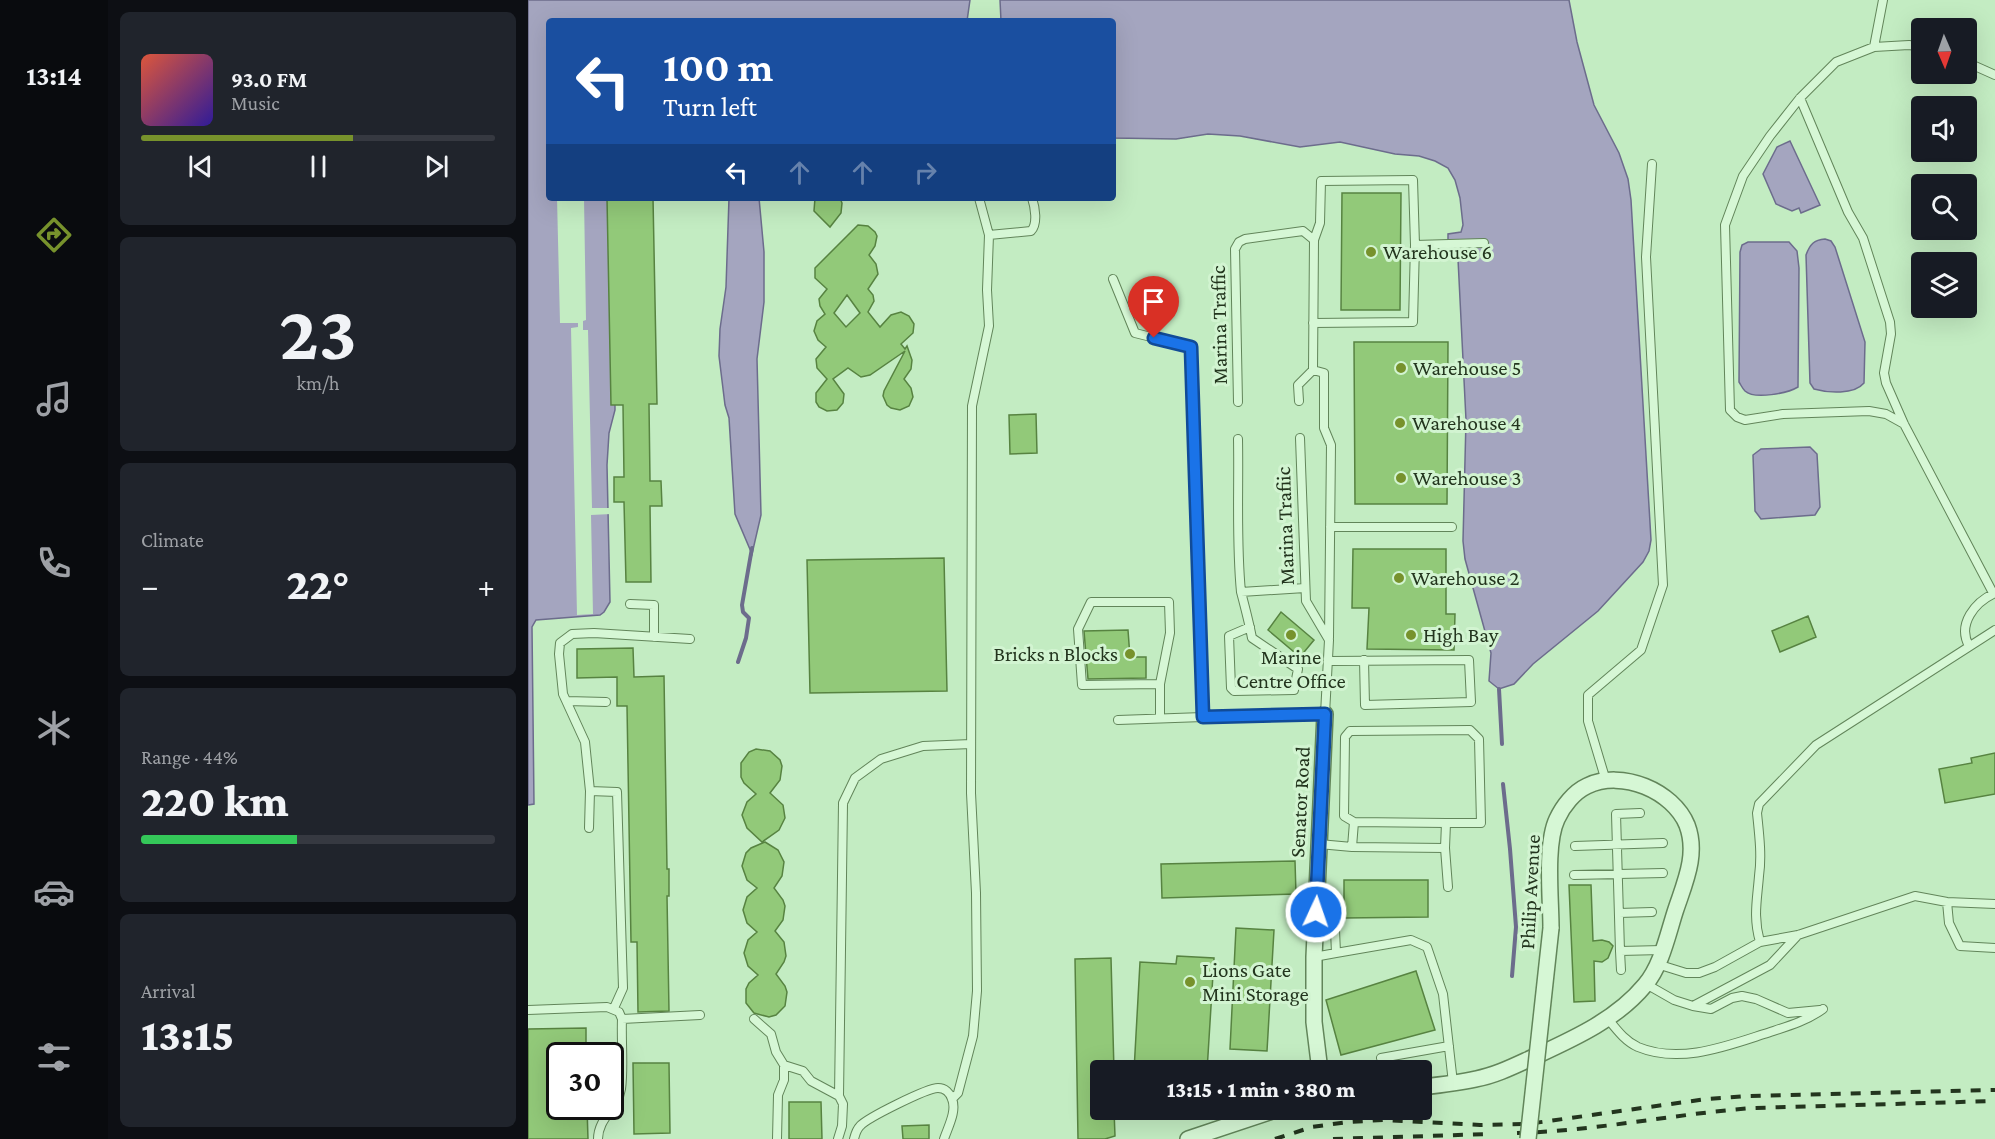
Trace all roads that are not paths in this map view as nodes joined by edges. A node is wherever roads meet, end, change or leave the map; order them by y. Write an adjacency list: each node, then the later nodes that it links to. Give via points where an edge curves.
1 (1882, 0): 3 (lane)
2 (1911, 45): 3 (lane)
3 (1874, 47): 6 (lane, via 1836,62)
4 (1977, 67): 5 (lane)
5 (1995, 75)
6 (1800, 98): 19 (lane, via 1848,212 1863,238 1890,322 1884,373); 19 (lane, via 1743,176 1725,225 1730,410 1745,420 1783,414 1869,411)
7 (1652, 164): 44 (lane, via 1646,257 1663,585 1641,650 1588,695 1588,721)
8 (980, 201): 10 (lane)
9 (1032, 201): 10 (lane, via 1033,229)
10 (989, 235): 43 (lane, via 989,326 972,406)
11 (1314, 240): 13 (lane, via 1320,223 1321,181 1413,180); 15 (lane); 18 (lane, Marina Traffic, via 1303,231 1245,238 1235,249)
12 (1484, 243): 13 (lane)
13 (1415, 245): 15 (lane, via 1413,322)
14 (1113, 279): 40 (lane, via 1135,333 1191,347)
15 (1313, 323): 16 (lane)
16 (1312, 370): 17 (lane, via 1298,385); 22 (lane, via 1324,373 1323,428 1331,445)
17 (1299, 401)
18 (1238, 402)
19 (1904, 423): 26 (lane)
20 (1300, 438): 24 (lane, Marina Trafiic)
21 (1238, 439): 25 (lane)
22 (1330, 527): 23 (lane); 32 (lane)
23 (1452, 527)
24 (1305, 588): 25 (lane); 32 (lane, Marina Trafiic, via 1310,610)
25 (1241, 592): 28 (lane)
26 (1994, 593): 33 (lane, via 1977,604 1966,621 1964,637)
27 (630, 604): 30 (lane, via 654,605)
28 (1250, 627): 28 (lane, via 1252,638 1298,669 1294,690 1234,691 1230,684 1229,636)
29 (1995, 630): 33 (lane)
30 (654, 637): 31 (lane); 37 (lane, via 572,634 560,643 559,654)
31 (690, 639)
32 (1329, 640): 35 (lane, Marina Trafiic)
33 (1969, 646): 66 (lane, via 1816,745 1759,804 1760,874 1755,925)
34 (1364, 660): 34 (lane, via 1469,660 1471,702 1365,705); 35 (lane)
35 (1330, 661): 39 (lane, Marina Trafiic)
36 (1160, 684): 36 (lane, via 1170,633 1169,602 1091,602 1078,629 1082,685); 41 (lane)
37 (567, 701): 38 (lane); 45 (lane, via 585,742)
38 (606, 702)
39 (1325, 714): 40 (lane); 51 (street, Senator Road)
40 (1203, 717): 41 (lane)
41 (1160, 718): 42 (lane)
42 (1118, 720)
43 (971, 744): 87 (lane, via 923,746 881,759 855,778 843,803); 88 (lane, via 977,991 973,1036 958,1093)
44 (1606, 781): 71 (street, Philip Avenue, via 1628,782 1664,796 1680,812 1688,828 1691,866); 96 (street, Philip Avenue, bridge, via 1587,786 1572,797 1556,821 1550,852 1551,928)
45 (590, 791): 49 (lane); 75 (lane, via 616,792 623,988)
46 (1640, 813): 52 (lane, via 1616,814)
47 (1354, 822): 48 (lane); 48 (lane, via 1344,816 1346,736 1350,731 1470,730 1479,739 1481,823); 54 (lane)
48 (1446, 823): 55 (lane)
49 (589, 828)
50 (1663, 843): 52 (lane)
51 (1319, 844): 54 (lane); 70 (street, Senator Road)
52 (1617, 844): 53 (lane); 57 (lane)
53 (1575, 846)
54 (1352, 847): 55 (lane)
55 (1445, 848): 59 (lane)
56 (1664, 873): 57 (lane)
57 (1618, 874): 58 (lane); 63 (lane)
58 (1574, 875)
59 (1448, 887)
60 (1947, 902): 61 (lane); 65 (lane, via 1915,896); 67 (lane, via 1949,923 1960,946)
61 (1995, 904)
62 (1652, 912): 63 (lane)
63 (1619, 913): 68 (lane)
64 (1335, 930): 69 (lane)
65 (1798, 935): 66 (lane); 74 (lane, via 1770,965)
66 (1760, 942): 71 (lane, via 1699,973 1686,973)
67 (1995, 948)
68 (1620, 951): 71 (lane); 72 (lane)
69 (1336, 954): 70 (lane); 81 (lane, via 1411,940 1427,947 1443,994)
70 (1314, 957): 83 (street, Senator Road)
71 (1659, 957): 73 (street, Philip Avenue)
72 (1621, 970)
73 (1646, 984): 74 (lane); 80 (street, Philip Avenue)
74 (1693, 1006): 80 (lane, via 1711,1009 1742,996 1788,1013 1823,1009 1808,1020 1722,1048 1688,1053 1659,1053 1639,1047 1624,1038)
75 (614, 1008): 76 (lane); 78 (lane)
76 (528, 1010)
77 (700, 1015): 78 (lane)
78 (622, 1019): 90 (lane, via 621,1090 598,1130)
79 (754, 1019): 84 (lane, via 771,1034)
80 (1608, 1019): 85 (street, Philip Avenue, via 1509,1068)
81 (1449, 1046): 82 (lane); 85 (lane)
82 (1381, 1058)
83 (1319, 1060)
84 (784, 1065): 87 (lane, via 803,1071 811,1081); 91 (lane, via 778,1095)
85 (1453, 1083): 86 (street, Philip Avenue)
86 (1432, 1086)
87 (838, 1095): 92 (lane, via 843,1104)
88 (952, 1098): 93 (lane, via 946,1090 938,1088 923,1092 860,1126); 94 (lane, via 954,1107)
89 (1245, 1120): 95 (street)
90 (598, 1139)
91 (777, 1139)
92 (838, 1139)
93 (854, 1139)
94 (944, 1139)
95 (1188, 1139)
96 (1528, 1139)

